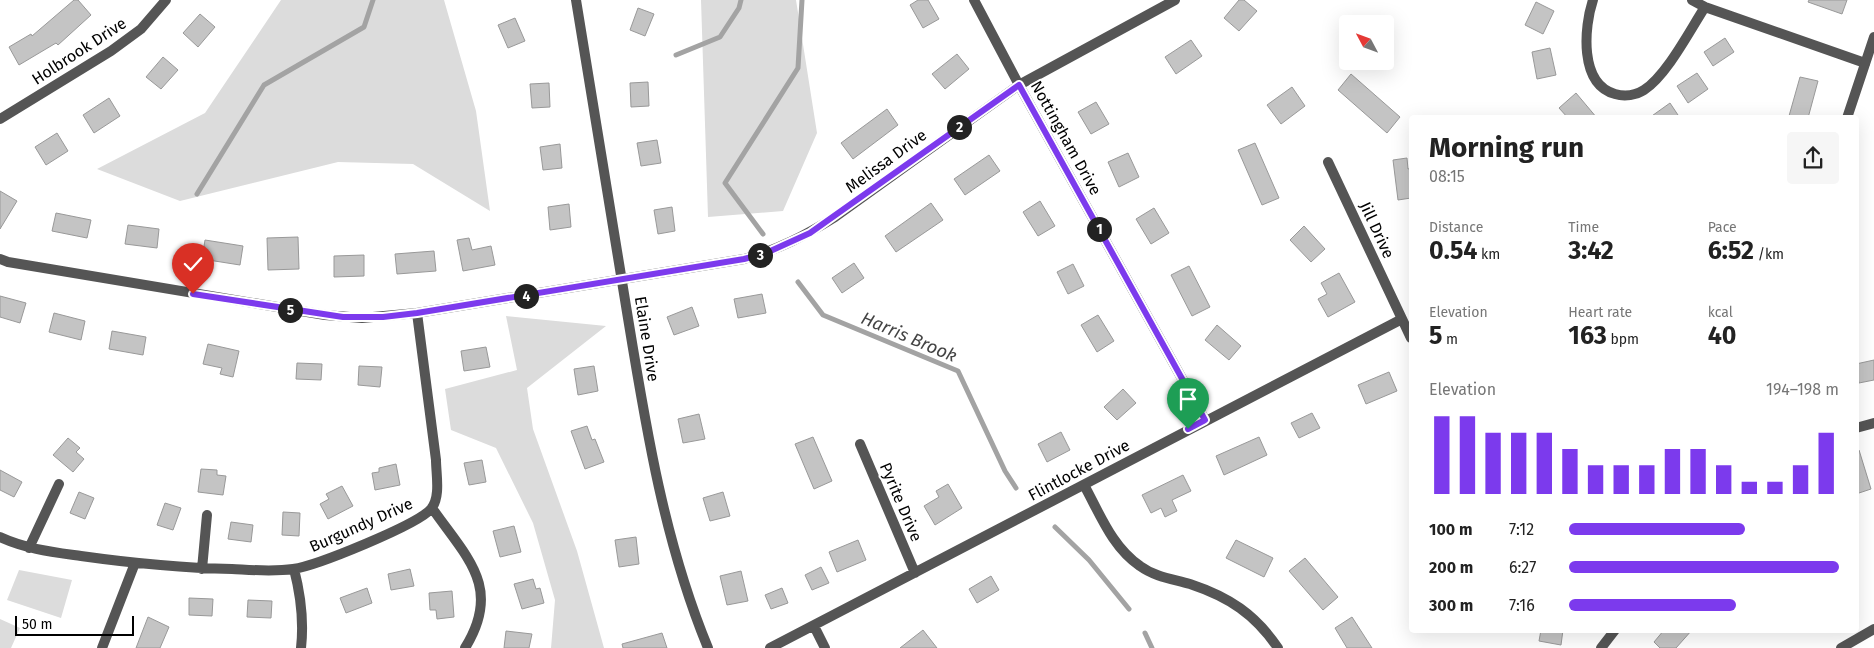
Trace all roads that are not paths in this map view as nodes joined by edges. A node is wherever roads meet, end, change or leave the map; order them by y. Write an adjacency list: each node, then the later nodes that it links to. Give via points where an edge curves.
1 (166, 0): 12 (street, Holbrook Drive, via 141,29)
2 (576, 0): 15 (street, Elaine Drive)
3 (974, 0): 10 (street, Nottingham Drive)
4 (1175, 0): 10 (street, Melissa Drive)
5 (1593, 0): 7 (street, via 1587,44 1590,70 1603,89 1624,96 1646,89 1658,77)
6 (1692, 0): 7 (street)
7 (1705, 7): 9 (street)
8 (1874, 37): 9 (street)
9 (1865, 63): 11 (street)
10 (1019, 85): 15 (street, Melissa Drive, via 835,217 785,246 744,259); 19 (street, Nottingham Drive)
11 (1848, 115)
12 (0, 119)
13 (1328, 162): 17 (street, Jill Drive)
14 (0, 259): 16 (street, Melissa Drive, via 325,315 362,318)
15 (622, 280): 16 (street, Melissa Drive); 39 (street, Elaine Drive, via 646,432 684,579)
16 (417, 313): 25 (street, Burgundy Drive, via 436,460 436,496)
17 (1402, 319): 18 (street, Jill Drive); 19 (street, Flintlocke Drive)
18 (1409, 334)
19 (1205, 420): 24 (street, Flintlocke Drive)
20 (1874, 423): 21 (street)
21 (1859, 427)
22 (860, 444): 32 (street, Pyrite Drive)
23 (58, 484): 28 (street)
24 (1084, 485): 32 (street, Flintlocke Drive); 42 (street, via 1106,527 1128,557 1160,576 1208,591 1240,608 1256,619)
25 (432, 508): 31 (street, Burgundy Drive, via 370,541); 38 (street, via 464,550 478,578 482,608)
26 (207, 515): 30 (street)
27 (0, 537): 28 (street, Burgundy Drive)
28 (28, 548): 29 (street, Burgundy Drive)
29 (135, 564): 30 (street, Burgundy Drive); 36 (street)
30 (202, 568): 31 (street, Burgundy Drive)
31 (294, 569): 37 (street, via 300,592)
32 (915, 573): 33 (street, Flintlocke Drive)
33 (814, 626): 40 (street, Flintlocke Drive); 41 (street)
34 (1874, 629): 44 (street)
35 (1613, 633): 43 (street)
36 (102, 648)
37 (302, 648)
38 (465, 648)
39 (708, 648)
40 (770, 648)
41 (825, 648)
42 (1278, 648)
43 (1601, 648)
44 (1842, 648)

